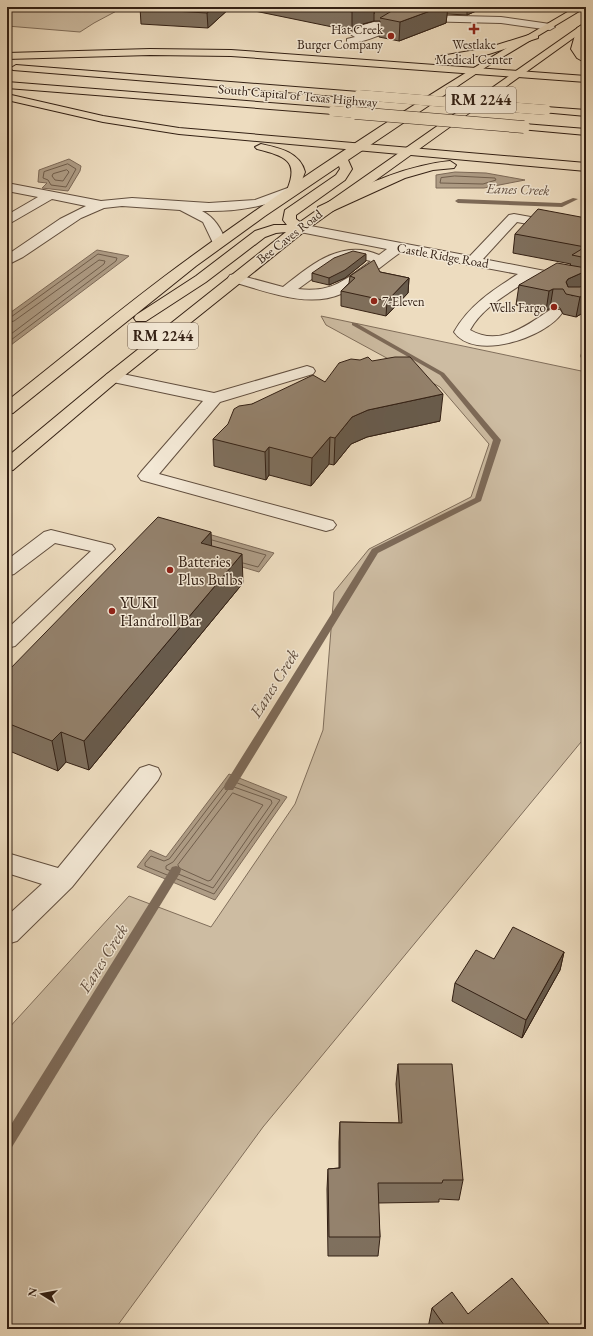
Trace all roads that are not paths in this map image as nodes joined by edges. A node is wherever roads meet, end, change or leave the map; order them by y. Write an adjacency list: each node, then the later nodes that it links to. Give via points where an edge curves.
1 (363, 7): 3 (street, via 418,18 501,20)
2 (582, 7): 3 (main road, RM 2244)
3 (550, 27): 5 (main road, RM 2244)
4 (584, 27): 7 (main road, via 576,49); 11 (main road, Bee Caves Road / RM 2244)
5 (535, 36): 8 (main road, via 495,49 452,58); 10 (main road, RM 2244)
6 (7, 56): 8 (main road, via 184,52)
7 (586, 60)
8 (348, 61): 10 (main road)
9 (7, 68): 15 (main road, South Capital of Texas Highway, bridge)
10 (474, 71): 11 (main road); 18 (main road, RM 2244)
11 (518, 74): 12 (main road); 19 (main road, Bee Caves Road / RM 2244)
12 (586, 79)
13 (7, 85): 17 (main road, South Capital of Texas Highway, bridge)
14 (7, 97): 16 (main road, via 103,119)
15 (586, 113)
16 (179, 132): 18 (main road); 23 (main road, via 261,147 286,156 296,164 299,171)
17 (586, 132)
18 (357, 148): 19 (main road); 20 (main road, RM 2244)
19 (406, 152): 21 (main road); 27 (main road, Bee Caves Road / RM 2244)
20 (342, 158): 23 (main road, RM 2244); 29 (main road, via 346,169 341,177 290,213 289,220)
21 (586, 168): 27 (main road, via 465,164 429,167 402,174)
22 (7, 187): 24 (street)
23 (293, 190): 26 (street, via 256,204); 31 (main road, RM 2244)
24 (50, 195): 25 (street); 28 (street)
25 (101, 205): 26 (street, via 137,200); 35 (street, via 84,210)
26 (182, 206): 31 (street, via 208,220 213,225)
27 (323, 210): 29 (main road, Bee Caves Road / RM 2244)
28 (7, 221)
29 (300, 228): 32 (street, Castle Ridge Road); 37 (main road, Bee Caves Road / RM 2244); 42 (main road, via 274,229 260,234 186,290)
30 (586, 231): 34 (street, via 514,218)
31 (219, 242): 42 (main road, RM 2244)
32 (399, 247): 33 (street); 34 (street, Castle Ridge Road)
33 (382, 259): 39 (street, via 331,293); 39 (street, via 354,253 341,255)
34 (474, 260): 36 (street, Castle Ridge Road)
35 (7, 261)
36 (531, 272): 38 (street, Castle Ridge Road); 40 (street, via 490,301 465,325 462,332 469,338 479,340 516,338)
37 (235, 278): 39 (street); 43 (main road, Bee Caves Road / RM 2244)
38 (586, 283)
39 (286, 291)
40 (555, 313)
41 (307, 371): 44 (street)
42 (48, 375): 45 (main road, RM 2244)
43 (113, 377): 44 (street); 46 (main road, Bee Caves Road / RM 2244)
44 (214, 398): 47 (street, via 147,476)
45 (7, 409)
46 (7, 466)
47 (326, 524)
48 (7, 570): 49 (street, via 51,536 105,549)
49 (7, 641)
50 (149, 774): 52 (street)
51 (7, 863): 52 (street)
52 (63, 880): 53 (street)
53 (7, 933)

